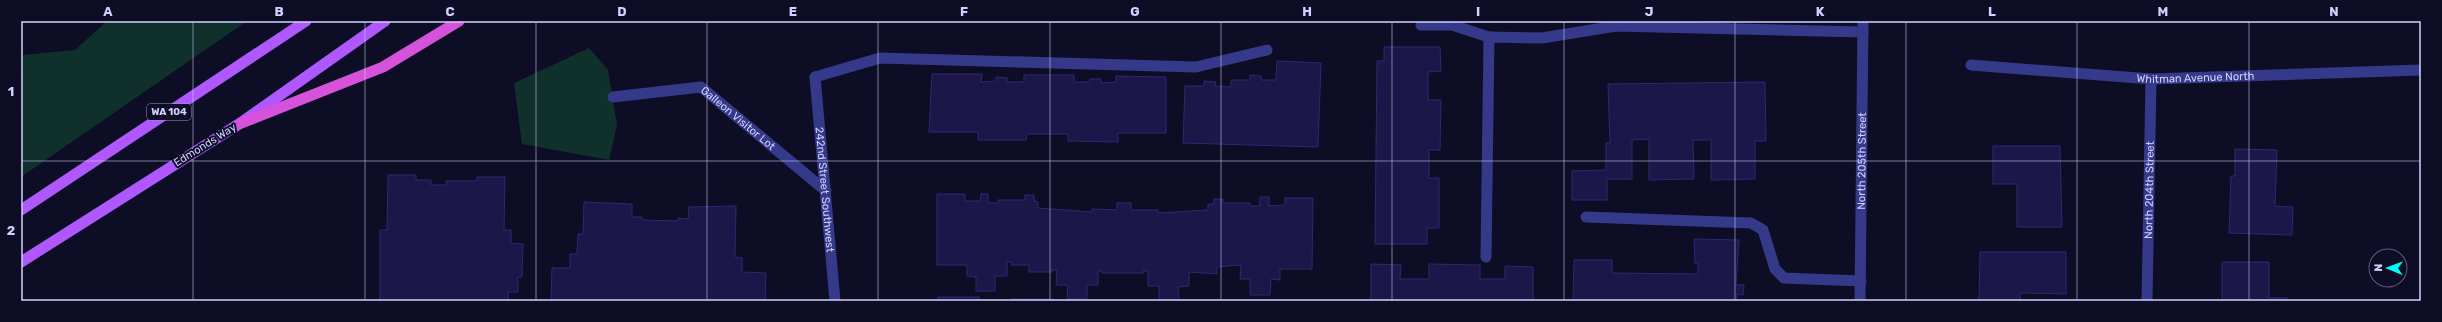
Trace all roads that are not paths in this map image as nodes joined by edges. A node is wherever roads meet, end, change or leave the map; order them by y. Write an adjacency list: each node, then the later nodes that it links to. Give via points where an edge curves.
1 (306, 21): 15 (main road, WA 104)
2 (385, 21): 13 (main road, Edmonds Way)
3 (459, 21): 13 (highway, via 383,67)
4 (1616, 23): 6 (street); 7 (street, via 1542,38)
5 (1421, 25): 7 (street, via 1452,25)
6 (1863, 27): 19 (street, North 205th Street)
7 (1490, 38): 17 (street)
8 (1267, 50): 14 (street, 242nd Street Southwest, via 1196,67 880,58 815,77)
9 (1971, 65): 11 (street, Whitman Avenue North)
10 (2421, 70): 11 (street, Whitman Avenue North)
11 (2151, 79): 22 (street, North 204th Street)
12 (612, 97): 14 (street, Galleon Visitor Lot, via 702,87)
13 (239, 124): 18 (main road, Edmonds Way)
14 (826, 191): 20 (street, 242nd Street Southwest)
15 (21, 210)
16 (1586, 217): 19 (street, via 1751,223 1762,230 1775,269 1784,278)
17 (1486, 257)
18 (21, 262)
19 (1860, 281): 21 (street, North 205th Street)
20 (835, 301)
21 (1860, 301)
22 (2147, 301)

